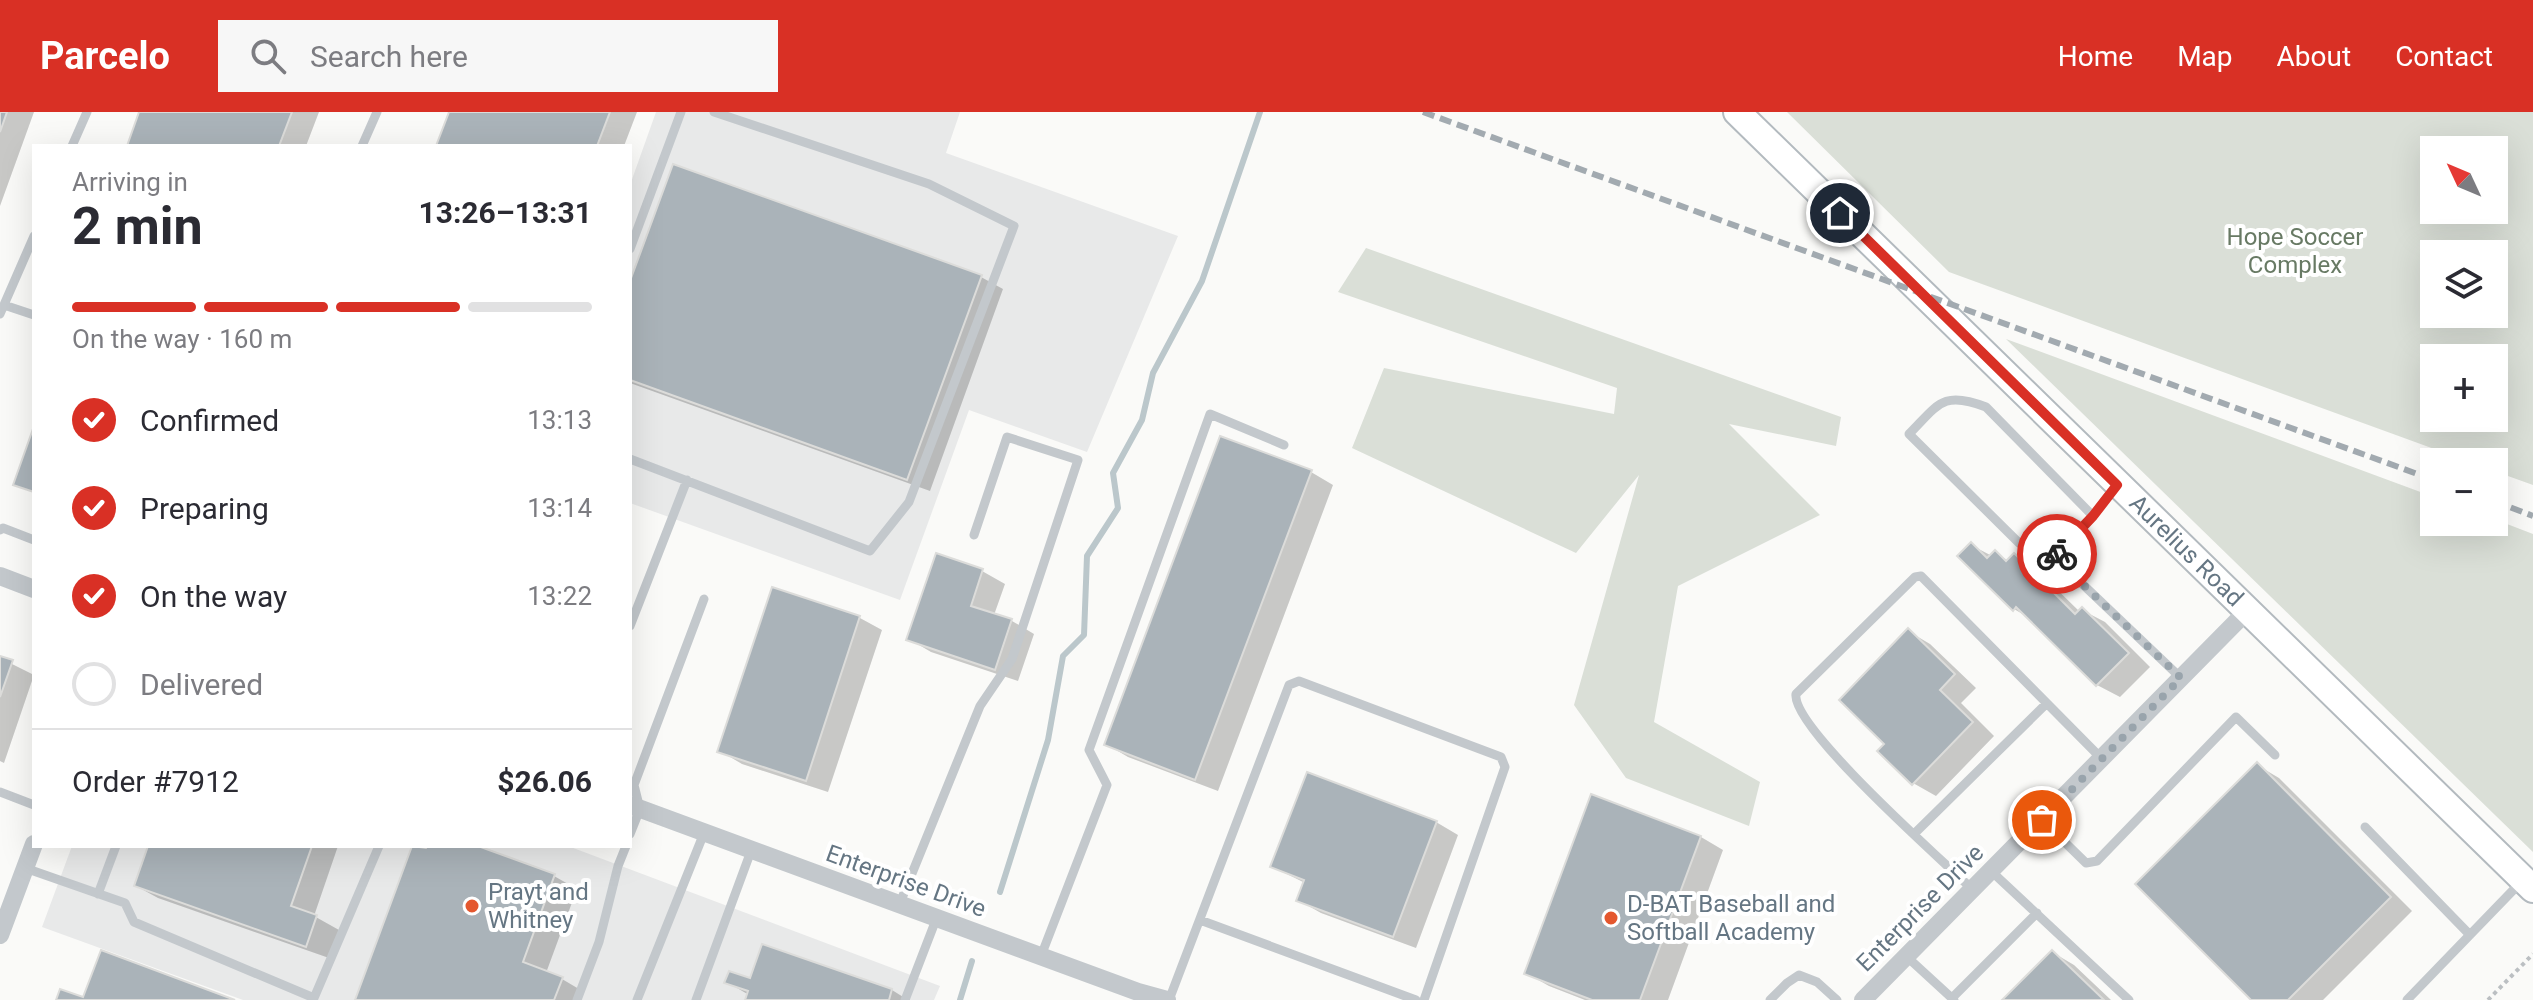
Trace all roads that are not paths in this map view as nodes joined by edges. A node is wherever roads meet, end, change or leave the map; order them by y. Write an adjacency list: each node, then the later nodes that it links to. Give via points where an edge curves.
1 (87, 112): 6 (lane)
2 (377, 112): 7 (lane)
3 (681, 112): 9 (lane)
4 (714, 112): 14 (lane, via 929,184 1014,226 909,502 870,551)
5 (1737, 112): 15 (street, Aurelius Road)
6 (73, 144)
7 (363, 144)
8 (32, 241): 10 (lane)
9 (632, 244)
10 (2, 310): 11 (lane)
11 (32, 315)
12 (1284, 445): 53 (lane, via 1210,414 1089,750 1107,785)
13 (632, 460): 14 (lane)
14 (687, 480): 25 (lane)
15 (2117, 485): 16 (lane); 24 (street, Aurelius Road)
16 (2093, 516): 20 (lane); 20 (lane, via 1986,407 1965,399 1942,401 1909,434 2019,543)
17 (0, 530): 19 (lane)
18 (974, 535): 47 (lane, via 1007,437 1078,460 1012,659 980,706)
19 (32, 539)
20 (2054, 557): 26 (lane)
21 (0, 576): 22 (street)
22 (32, 588)
23 (704, 599): 32 (lane, via 634,785)
24 (2247, 611): 26 (street, Enterprise Drive); 44 (street, Aurelius Road)
25 (632, 621)
26 (2181, 678): 29 (street, Enterprise Drive)
27 (2046, 704): 29 (lane); 36 (lane); 36 (lane, via 1921,576 1796,694 1834,756)
28 (2275, 755): 33 (lane, via 2236,717 2090,863)
29 (2102, 759): 33 (street, Enterprise Drive)
30 (0, 792): 31 (lane)
31 (32, 804)
32 (635, 807): 35 (street, Enterprise Drive)
33 (2042, 820): 43 (street, Enterprise Drive)
34 (2365, 827): 52 (lane)
35 (704, 833): 41 (street, Enterprise Drive); 59 (lane)
36 (1915, 833): 45 (lane)
37 (32, 848): 42 (street)
38 (115, 848): 46 (lane)
39 (378, 848): 56 (lane)
40 (625, 848): 58 (lane)
41 (751, 851): 47 (street, Enterprise Drive); 60 (lane)
42 (25, 868): 46 (lane); 51 (street)
43 (1991, 871): 45 (street, Enterprise Drive); 48 (lane)
44 (2528, 884): 52 (lane)
45 (1973, 890): 54 (street, Enterprise Drive)
46 (98, 894): 56 (lane, via 125,903 134,922)
47 (900, 903): 49 (street, Enterprise Drive)
48 (2037, 913): 57 (lane); 68 (lane)
49 (937, 917): 53 (street, Enterprise Drive); 61 (lane)
50 (1200, 920): 62 (lane); 63 (lane); 64 (lane, via 1289,685 1299,681 1504,761)
51 (0, 935)
52 (2470, 935): 69 (lane)
53 (1041, 956): 55 (street, Enterprise Drive)
54 (1906, 956): 57 (lane); 67 (street, Enterprise Drive)
55 (1136, 996): 62 (street, Enterprise Drive)
56 (313, 999)
57 (1953, 999)
58 (577, 1000)
59 (637, 1000)
60 (696, 1000)
61 (905, 1000)
62 (1168, 1000)
63 (1416, 1000)
64 (1424, 1000)
65 (1770, 1000): 66 (lane, via 1799,975 1817,982)
66 (1837, 1000)
67 (1863, 1000)
68 (2129, 1000)
69 (2407, 1000)

